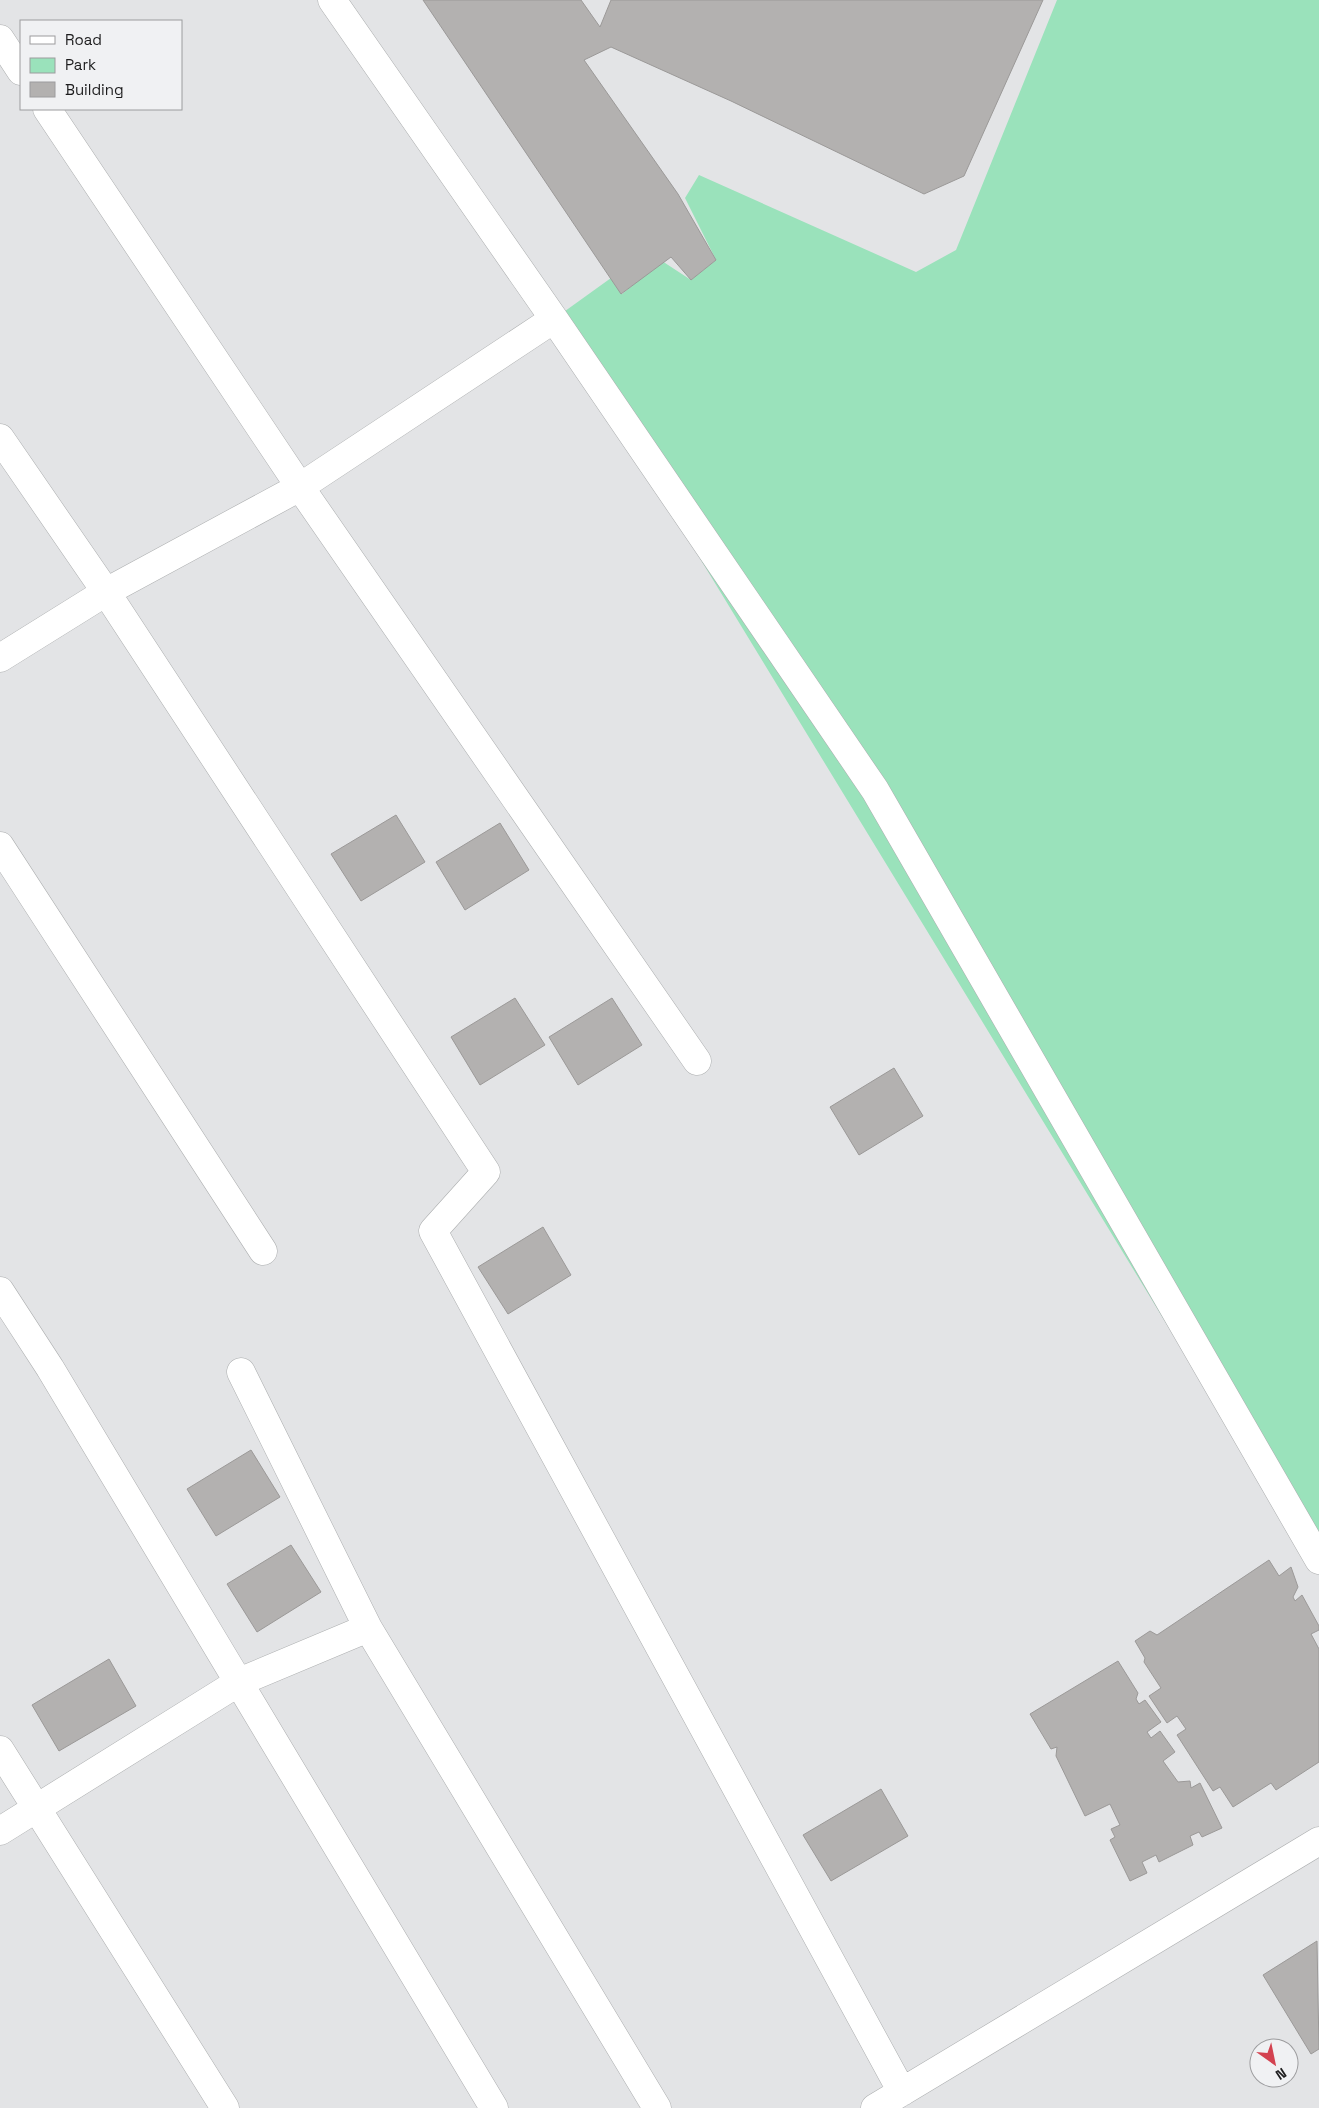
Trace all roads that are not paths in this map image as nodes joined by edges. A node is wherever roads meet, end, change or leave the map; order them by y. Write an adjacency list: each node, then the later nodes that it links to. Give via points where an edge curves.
1 (332, 0): 5 (street)
2 (0, 39): 3 (street)
3 (20, 69)
4 (48, 110): 7 (street)
5 (554, 319): 7 (street); 15 (street, via 875,790)
6 (0, 438): 8 (street)
7 (300, 487): 8 (street); 11 (street)
8 (106, 592): 9 (street); 22 (street, via 486,1172 434,1231)
9 (0, 658)
10 (0, 846): 12 (street)
11 (697, 1061)
12 (262, 1251)
13 (0, 1291): 17 (street, via 50,1368)
14 (241, 1372): 16 (street)
15 (1319, 1560)
16 (368, 1628): 17 (street); 25 (street)
17 (239, 1682): 19 (street); 24 (street)
18 (0, 1750): 19 (street)
19 (36, 1807): 20 (street); 23 (street)
20 (0, 1831)
21 (1319, 1841): 22 (street)
22 (902, 2092): 26 (street)
23 (225, 2108)
24 (494, 2108)
25 (657, 2108)
26 (875, 2108)

